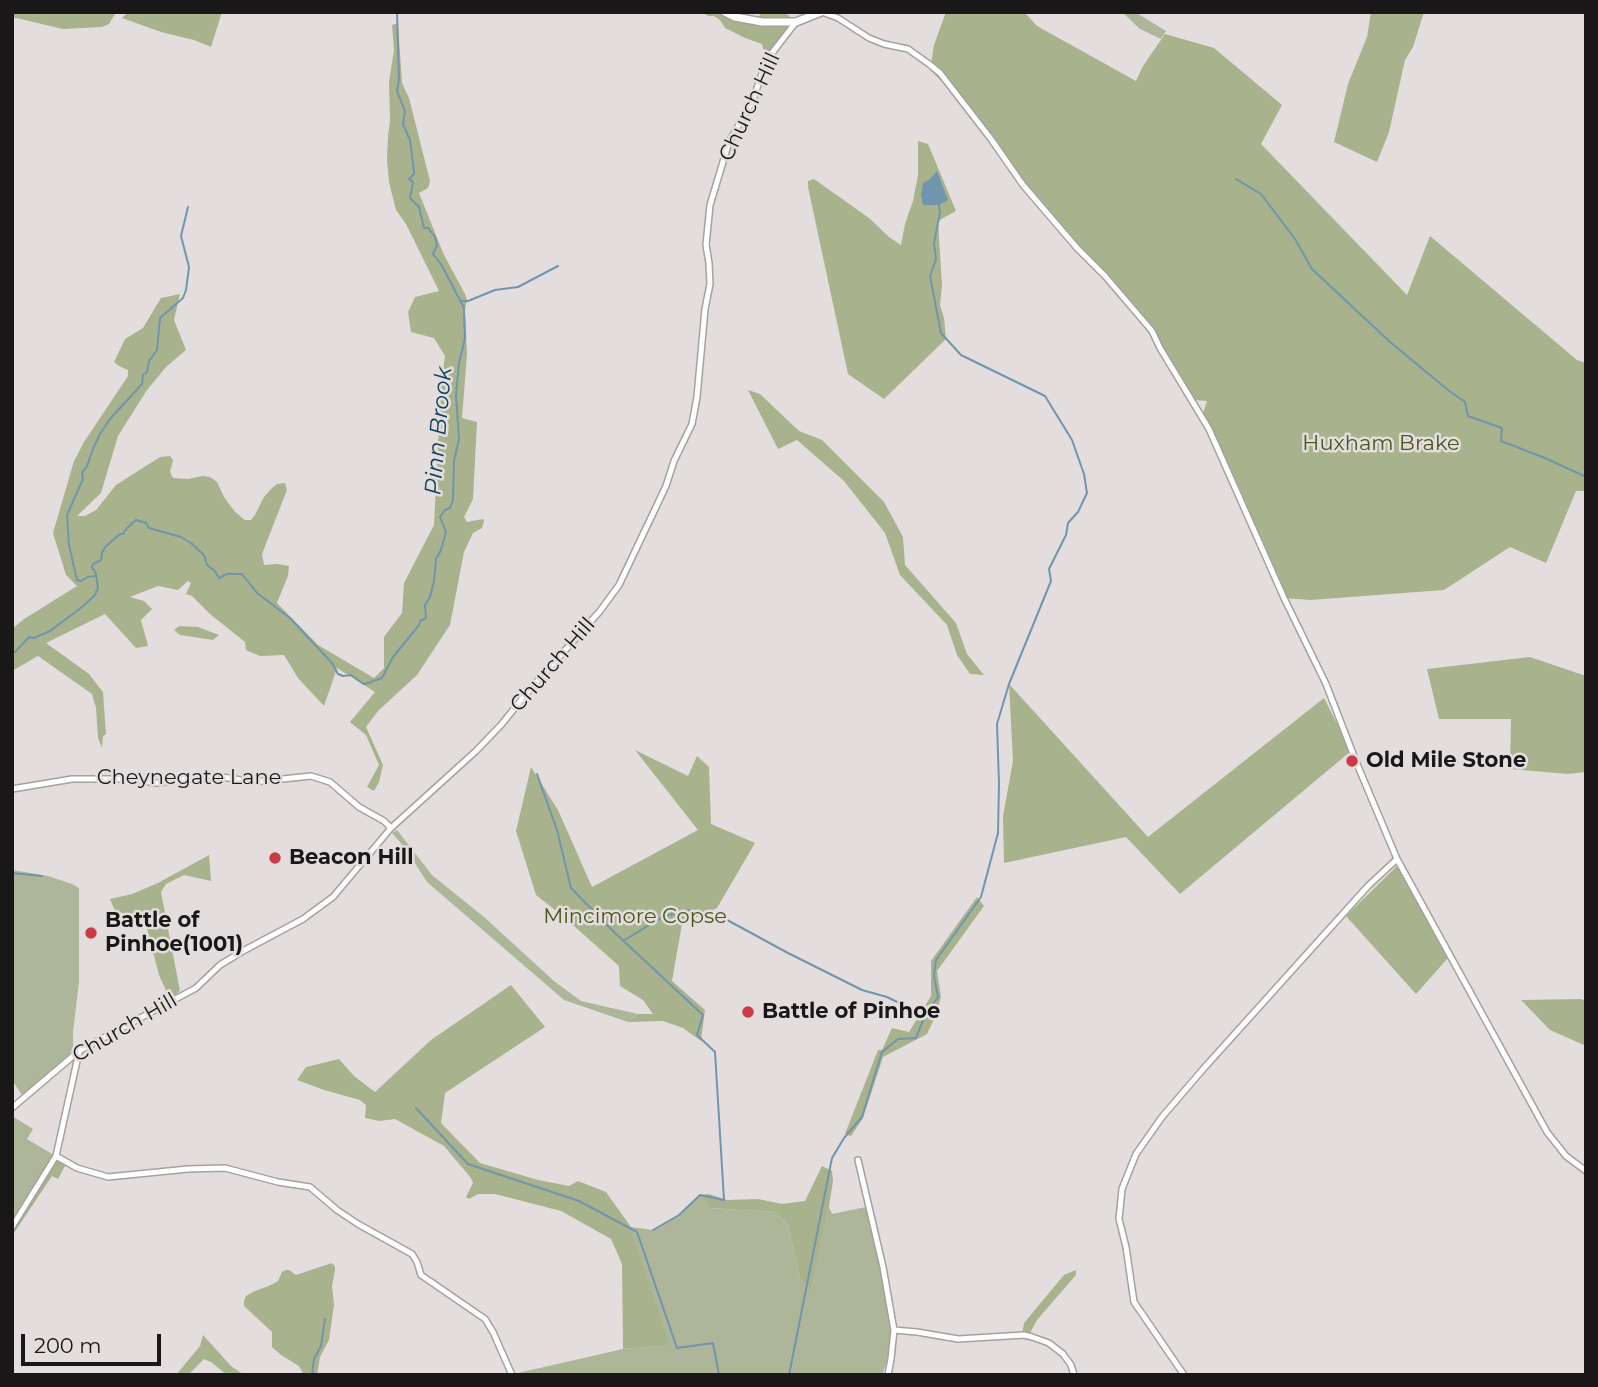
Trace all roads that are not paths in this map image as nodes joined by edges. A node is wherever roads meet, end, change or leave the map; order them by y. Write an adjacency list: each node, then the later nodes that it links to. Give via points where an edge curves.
1 (724, 12): 4 (street, via 761,22)
2 (822, 12): 3 (street); 4 (street)
3 (833, 14): 7 (street, via 869,38 908,49 940,73 1023,185 1152,331 1209,429 1326,684)
4 (796, 22): 6 (street, Church Hill, via 772,53 729,142 707,226 710,284 692,424 619,585 501,725)
5 (12, 789): 6 (street, Cheynegate Lane, via 72,779 156,783 209,775 254,782 311,776 330,782)
6 (391, 828): 8 (street, Church Hill, via 338,891 311,914 220,965 196,988)
7 (1397, 859): 12 (street, via 1542,1125 1566,1156); 18 (street, via 1213,1058 1136,1154 1122,1189 1119,1220 1134,1302)
8 (79, 1051): 9 (street, Church Hill); 10 (street)
9 (12, 1108)
10 (56, 1156): 13 (street); 15 (street, via 108,1177 225,1168 310,1187 358,1224 412,1254 421,1275 485,1319)
11 (858, 1160): 14 (street)
12 (1586, 1171)
13 (12, 1227)
14 (894, 1330): 16 (street); 17 (street, via 958,1339 1032,1337 1063,1354)
15 (512, 1375)
16 (888, 1375)
17 (1074, 1375)
18 (1184, 1375)

